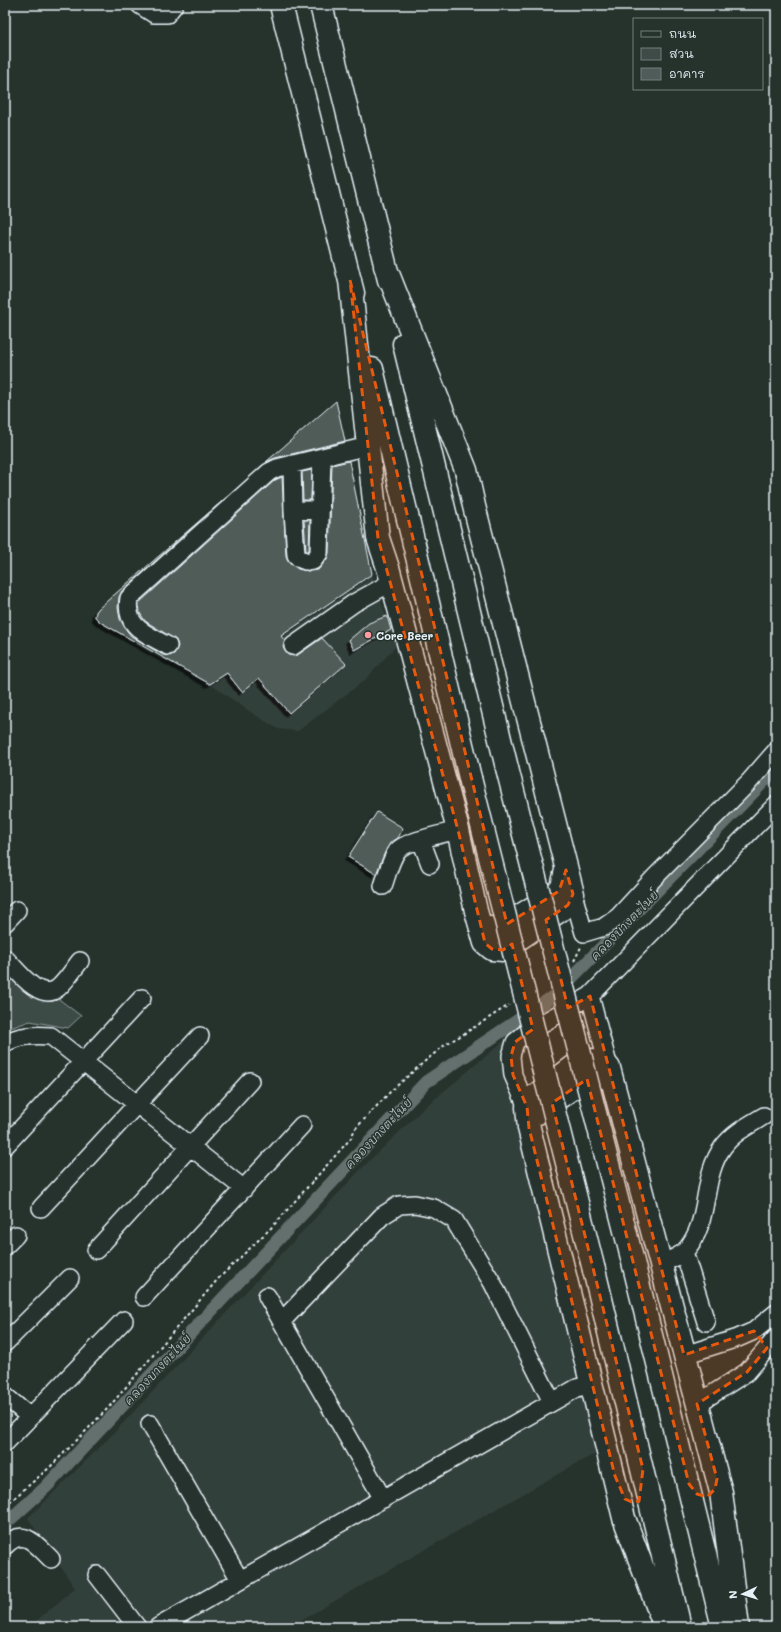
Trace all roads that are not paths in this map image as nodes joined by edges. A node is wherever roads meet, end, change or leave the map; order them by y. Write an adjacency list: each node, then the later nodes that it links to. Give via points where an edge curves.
1 (140, 5): 2 (street, via 154,14 167,14)
2 (174, 5)
3 (281, 5): 6 (main road)
4 (321, 5): 5 (main road)
5 (386, 266): 10 (main road, via 466,470); 13 (main road)
6 (350, 280): 7 (main road); 14 (main road)
7 (368, 446): 8 (street); 15 (main road, via 378,538)
8 (322, 457): 9 (street); 11 (street)
9 (292, 464): 12 (street); 16 (street, via 269,472 129,598 129,618 136,627)
10 (474, 506): 13 (main road, via 463,482 460,479 451,479 445,490); 23 (main road)
11 (320, 509): 12 (street); 12 (street, via 319,553 314,560 308,561 300,560 296,555)
12 (293, 511)
13 (446, 514): 71 (main road, bridge, via 507,768)
14 (418, 560): 15 (main road, via 409,542 400,538 387,543); 68 (main road, bridge)
15 (390, 577): 17 (street); 20 (main road)
16 (168, 646)
17 (293, 646)
18 (776, 751): 25 (street, via 618,917 604,927 584,933)
19 (776, 805): 31 (street)
20 (458, 830): 21 (street); 27 (main road)
21 (422, 840): 22 (street); 24 (street, via 404,845 397,852)
22 (430, 864)
23 (566, 870): 25 (main road); 27 (main road, via 559,891 499,929 489,927)
24 (383, 886)
25 (573, 894): 27 (main road, via 568,905 503,950 492,949 485,943)
26 (17, 910): 28 (street)
27 (476, 911)
28 (5, 923)
29 (5, 958): 30 (street, via 35,989 52,991 58,988)
30 (80, 961)
31 (590, 996): 36 (street); 41 (street, via 527,1032 515,1042 511,1056 513,1075)
32 (142, 998): 35 (street)
33 (200, 1036): 39 (street)
34 (5, 1043): 35 (street, via 14,1038 33,1035 51,1036)
35 (83, 1062): 39 (street); 43 (street)
36 (609, 1068): 38 (main road); 41 (main road, via 597,1059 577,1064 533,1097)
37 (250, 1080): 44 (street)
38 (616, 1094): 41 (main road, via 607,1078 600,1076 581,1084); 49 (main road)
39 (137, 1104): 44 (street); 46 (street)
40 (764, 1116): 48 (street, via 738,1131 722,1148 708,1179 703,1214 697,1232)
41 (528, 1117): 61 (main road)
42 (302, 1125): 45 (street)
43 (5, 1146)
44 (191, 1147): 45 (street); 47 (street)
45 (244, 1189): 52 (street)
46 (41, 1208)
47 (96, 1250)
48 (684, 1252): 49 (street); 56 (street)
49 (661, 1264): 60 (main road)
50 (70, 1278): 58 (street)
51 (267, 1296): 55 (street)
52 (144, 1297)
53 (776, 1314): 57 (street)
54 (124, 1320): 65 (street)
55 (282, 1321): 63 (street, via 382,1216 399,1205 415,1204 434,1208 454,1220 492,1282); 72 (street)
56 (706, 1322)
57 (754, 1331): 59 (street); 60 (street)
58 (5, 1343)
59 (772, 1343): 64 (street, via 747,1372)
60 (684, 1355): 64 (main road)
61 (592, 1384): 63 (street, via 577,1388); 69 (main road)
62 (5, 1396): 65 (street)
63 (552, 1402): 72 (street)
64 (697, 1404): 70 (main road)
65 (30, 1417): 67 (street)
66 (150, 1424): 76 (street)
67 (5, 1443)
68 (643, 1469): 69 (main road, via 642,1497 634,1503 625,1499); 80 (main road)
69 (615, 1476): 79 (main road, via 624,1518)
70 (717, 1479): 71 (main road, via 715,1489 707,1497 697,1494); 82 (main road, via 721,1492)
71 (689, 1484): 81 (main road)
72 (383, 1499): 76 (street)
73 (5, 1546): 74 (street, via 16,1537 24,1537)
74 (51, 1559)
75 (97, 1575): 77 (street)
76 (240, 1580): 78 (street)
77 (137, 1627)
78 (158, 1627)
79 (665, 1627)
80 (680, 1627)
81 (723, 1627)
82 (738, 1627)

